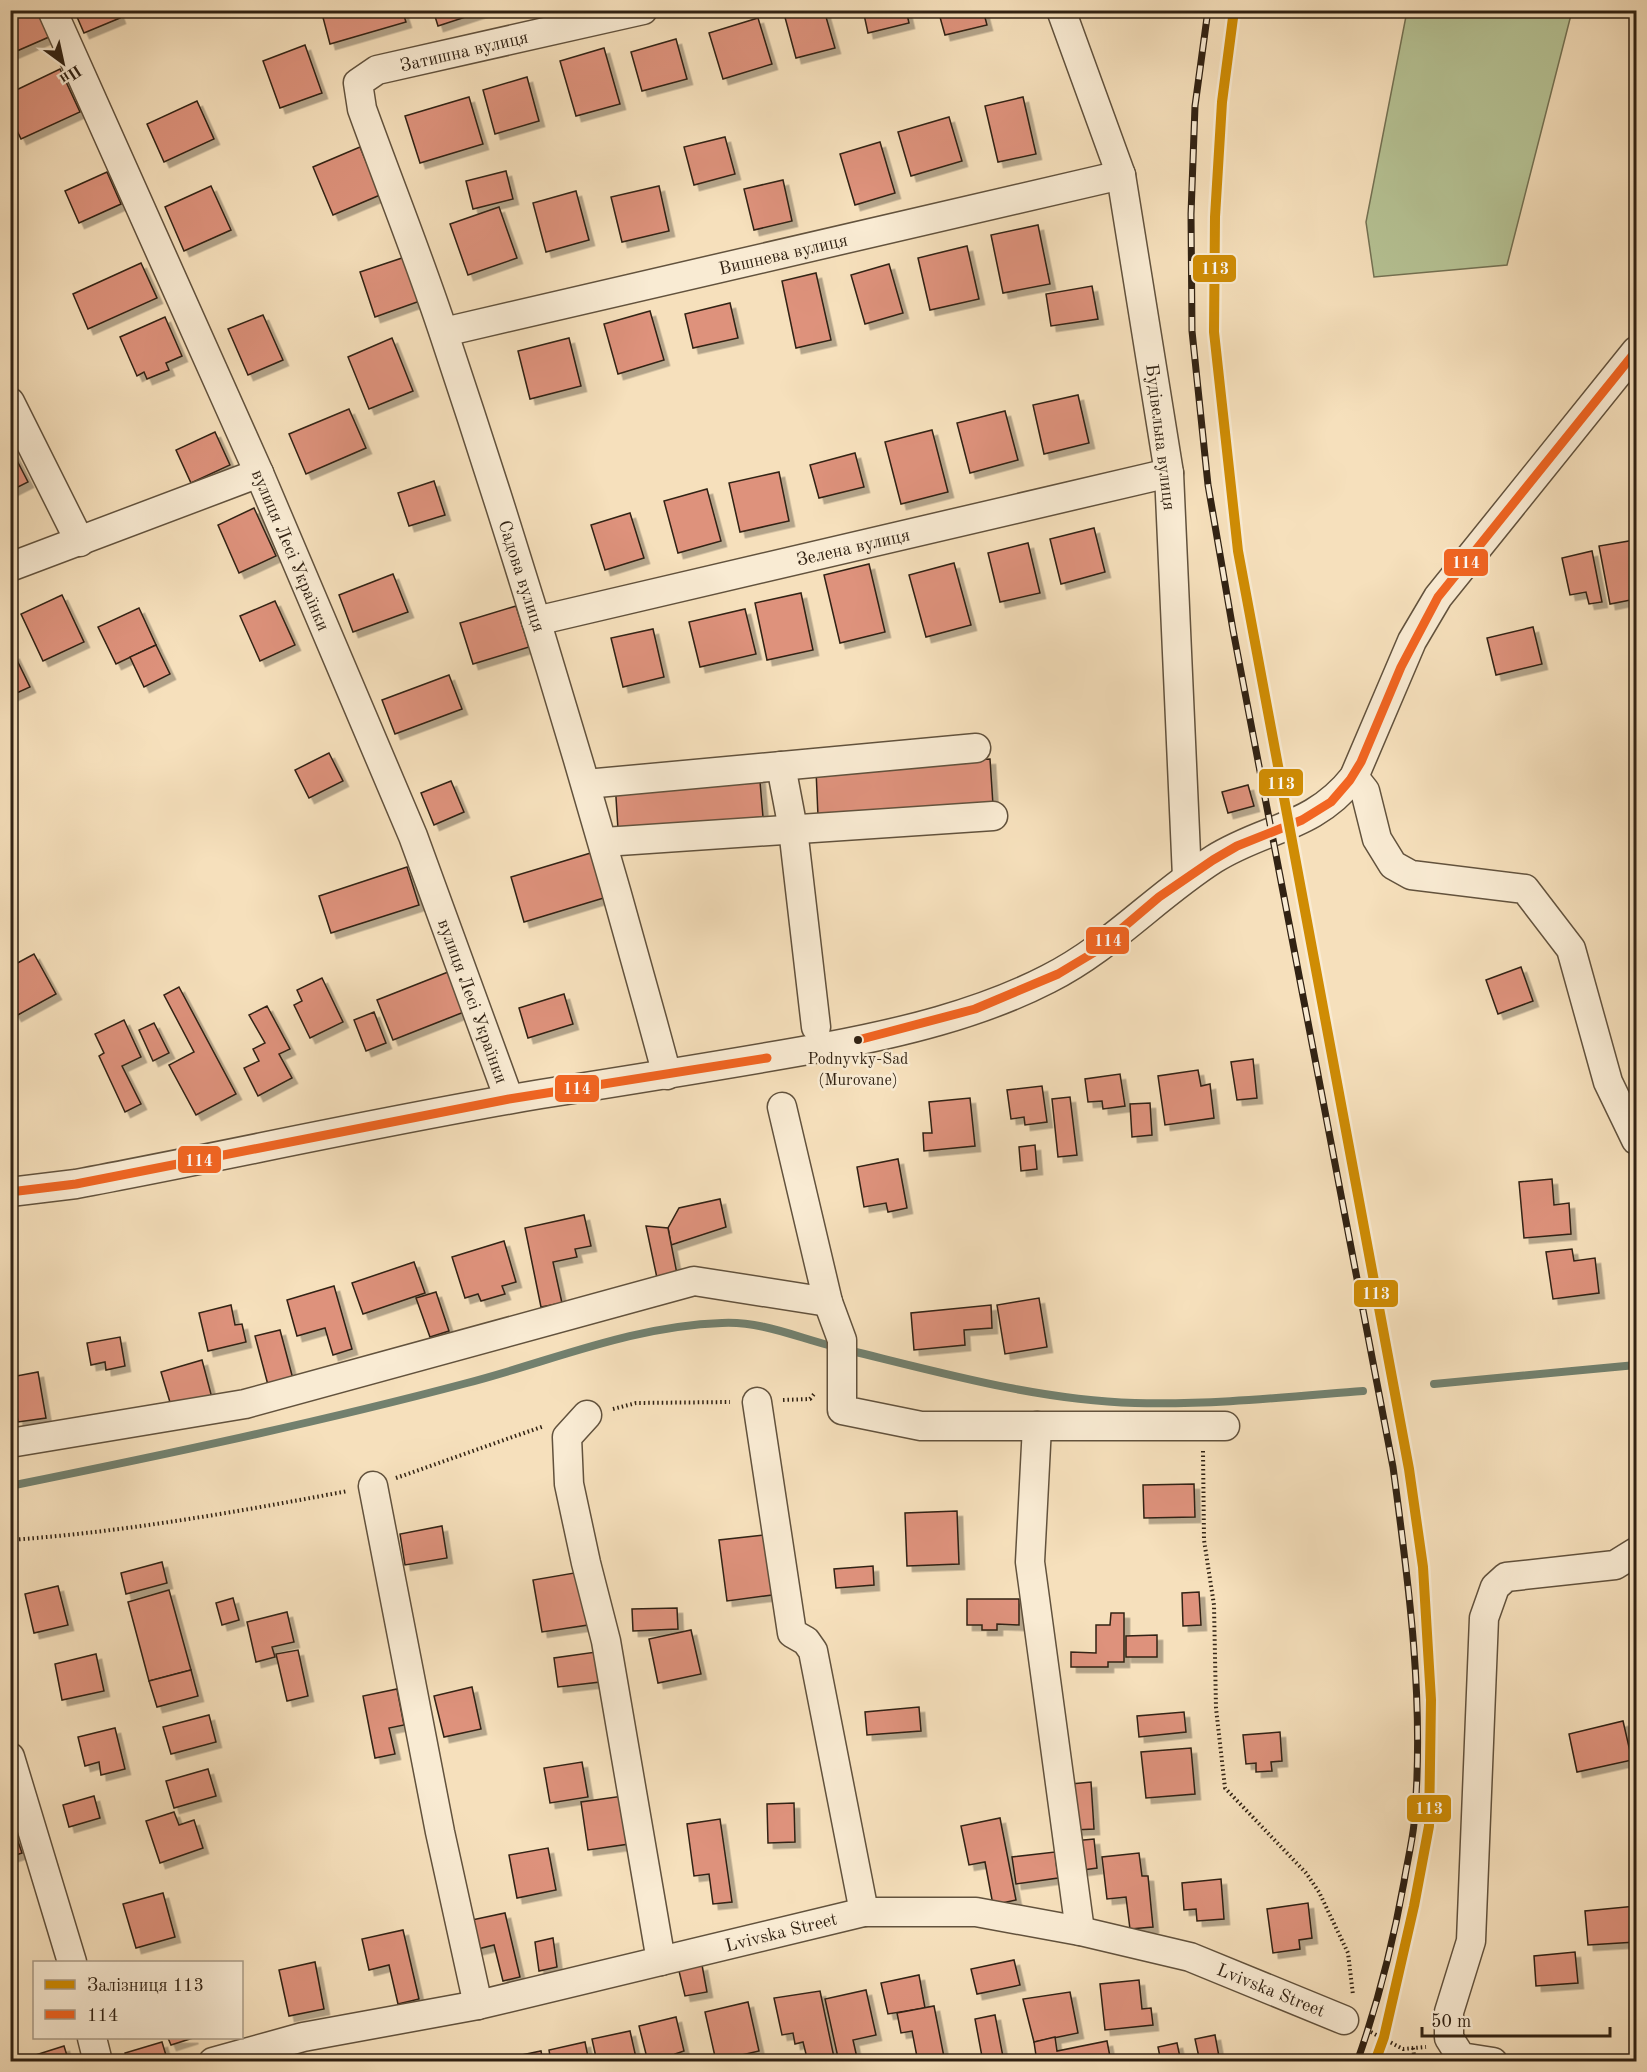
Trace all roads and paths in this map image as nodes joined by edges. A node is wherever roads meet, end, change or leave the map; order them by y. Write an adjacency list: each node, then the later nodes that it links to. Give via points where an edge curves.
1 (52, 10): 9 (street, вулиця Лесі Українки)
2 (643, 10): 4 (street, Затишна вулиця, via 377,70)
3 (1061, 10): 5 (street, Будівельна вулиця)
4 (358, 82): 6 (street, Садова вулиця, via 362,109)
5 (1121, 176): 6 (street, Вишнева вулиця); 10 (street, Будівельна вулиця)
6 (444, 332): 13 (street, Садова вулиця)
7 (1636, 351): 16 (street, via 1438,597 1412,641)
8 (10, 402): 11 (street)
9 (259, 473): 11 (street); 24 (street, вулиця Лесі Українки, via 413,836)
10 (1169, 473): 13 (street, Зелена вулиця); 21 (street, Будівельна вулиця)
11 (80, 542): 12 (street)
12 (10, 567)
13 (536, 621): 17 (street, Садова вулиця)
14 (976, 748): 15 (street)
15 (781, 766): 17 (street); 19 (street)
16 (1354, 777): 21 (street, via 1317,812 1252,839); 26 (street, via 1365,791 1377,839 1394,865 1411,874 1525,889 1571,949 1608,1082)
17 (586, 784): 20 (street, Садова вулиця)
18 (993, 816): 19 (street)
19 (793, 829): 20 (street); 22 (street)
20 (604, 842): 23 (street, Садова вулиця)
21 (1186, 877): 23 (street, via 1084,959 1014,994 936,1021 858,1040)
22 (816, 1027)
23 (667, 1075): 24 (street)
24 (509, 1099): 27 (street, via 87,1182)
25 (782, 1107): 28 (street)
26 (1636, 1140)
27 (10, 1192)
28 (828, 1302): 32 (street, via 842,1350 842,1410 921,1426); 34 (street, via 694,1281 245,1404)
29 (817, 1391): 30 (path, via 810,1399)
30 (757, 1402): 31 (path, via 636,1403); 39 (street, via 792,1633 806,1641 813,1651)
31 (587, 1415): 35 (path); 42 (street, via 567,1437 569,1484 606,1641)
32 (1037, 1426): 33 (street); 40 (street, via 1030,1562)
33 (1214, 1426): 44 (path, via 1204,1540 1214,1605 1216,1708 1225,1788 1306,1872 1319,1892 1347,1953 1354,1985)
34 (10, 1443)
35 (373, 1486): 36 (path, via 215,1516 82,1535); 43 (street)
36 (10, 1540)
37 (1636, 1552): 45 (street, via 1615,1565 1506,1577 1495,1587 1484,1618 1471,1941 1449,2012)
38 (10, 1757): 41 (street)
39 (864, 1912): 40 (street, Lvivska Street, via 976,1912); 42 (street, Lvivska Street)
40 (1080, 1931): 44 (street, Lvivska Street, via 1190,1957)
41 (72, 1961)
42 (661, 1961): 43 (street, Lvivska Street)
43 (478, 2005): 49 (street, Lvivska Street, via 303,2037)
44 (1348, 2022): 47 (path, via 1403,2049)
45 (1449, 2038): 47 (path); 51 (street, via 1461,2057)
46 (92, 2039): 48 (street)
47 (1413, 2048): 50 (path)
48 (98, 2061)
49 (213, 2061)
50 (1415, 2061)
51 (1490, 2061)

